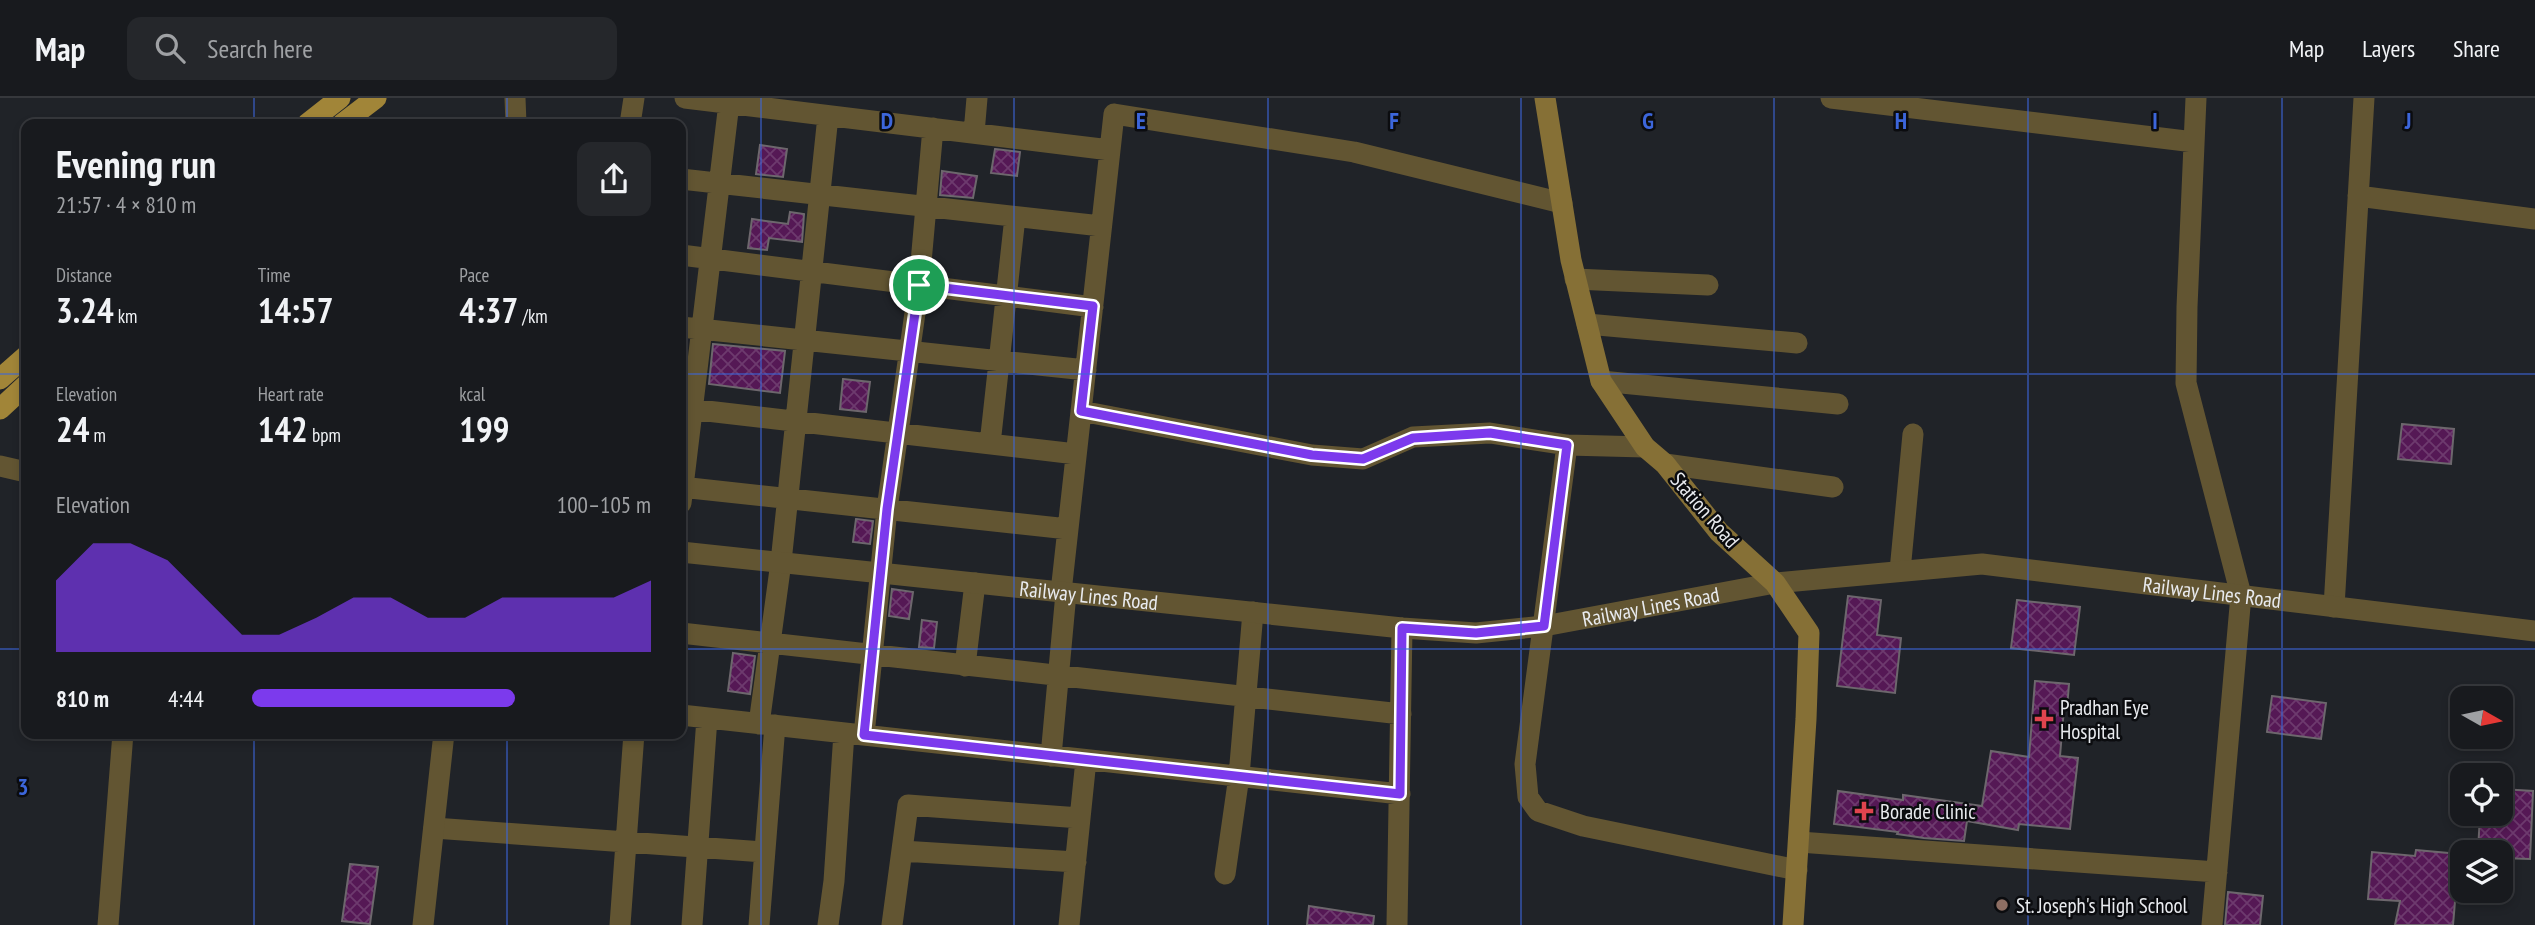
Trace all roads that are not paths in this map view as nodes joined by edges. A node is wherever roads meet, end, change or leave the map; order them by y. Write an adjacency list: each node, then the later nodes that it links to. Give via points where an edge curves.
1 (340, 98): 13 (main road)
2 (376, 98): 14 (main road)
3 (515, 98): 15 (street)
4 (634, 98): 16 (street)
5 (685, 98): 11 (street)
6 (977, 98): 18 (street)
7 (1545, 98): 25 (main road, Station Road)
8 (1831, 98): 19 (street)
9 (2196, 98): 19 (street)
10 (2364, 98): 24 (street)
11 (729, 103): 12 (street); 22 (street)
12 (828, 116): 17 (street); 23 (street)
13 (313, 119)
14 (349, 119)
15 (516, 119)
16 (631, 119)
17 (933, 128): 18 (street); 26 (street)
18 (974, 134): 20 (street)
19 (2194, 142): 76 (street, via 2186,383)
20 (1110, 150): 25 (street, via 1114,114 1354,152); 29 (street)
21 (686, 180): 22 (street)
22 (720, 184): 23 (street); 31 (street)
23 (820, 195): 26 (street); 32 (street)
24 (2358, 196): 28 (street); 77 (street)
25 (1562, 202): 33 (main road, Station Road)
26 (926, 207): 27 (street); 34 (street)
27 (1015, 217): 29 (street); 36 (street)
28 (2535, 219)
29 (1101, 226): 37 (street)
30 (686, 256): 31 (street)
31 (711, 259): 32 (street); 40 (street)
32 (812, 271): 34 (street); 41 (street)
33 (1575, 279): 35 (street); 38 (main road, Station Road)
34 (919, 285): 36 (street); 43 (street)
35 (1708, 285)
36 (1006, 296): 37 (street); 45 (street)
37 (1093, 306): 46 (street)
38 (1587, 324): 42 (street); 48 (main road, Station Road)
39 (686, 327): 40 (street)
40 (703, 329): 41 (street); 52 (street)
41 (804, 340): 43 (street); 54 (street)
42 (1797, 343)
43 (909, 351): 45 (street); 55 (street)
44 (21, 360): 47 (main road)
45 (999, 361): 46 (street); 57 (street)
46 (1086, 370): 53 (street)
47 (0, 379)
48 (1601, 381): 50 (street); 59 (main road, Station Road)
49 (21, 390): 51 (main road)
50 (1838, 404)
51 (0, 409)
52 (687, 409): 54 (street)
53 (1081, 411): 58 (street, via 1312,455 1363,459 1413,438 1490,433); 60 (street)
54 (796, 421): 55 (street); 66 (street)
55 (899, 433): 57 (street); 67 (street)
56 (1913, 434): 71 (street)
57 (990, 444): 60 (street)
58 (1567, 445): 59 (street); 79 (street)
59 (1645, 447): 61 (main road, Station Road)
60 (1076, 454): 68 (street)
61 (1665, 464): 64 (street); 74 (main road, Station Road, via 1720,532)
62 (0, 466): 63 (street)
63 (21, 471)
64 (1833, 487)
65 (686, 492): 66 (street)
66 (788, 499): 67 (street); 70 (street)
67 (887, 509): 68 (street); 72 (street)
68 (1068, 529): 75 (street)
69 (686, 552): 70 (street, Railway Lines Road)
70 (781, 562): 72 (street, Railway Lines Road); 83 (street)
71 (1900, 571): 74 (street, Railway Lines Road); 76 (street, Railway Lines Road, via 1982,564)
72 (880, 573): 73 (street, Railway Lines Road); 84 (street)
73 (975, 583): 75 (street, Railway Lines Road); 85 (street)
74 (1775, 583): 79 (street, Railway Lines Road); 103 (main road, Station Road, via 1809,633)
75 (1064, 592): 78 (street, Railway Lines Road); 86 (street)
76 (2241, 595): 77 (street, Railway Lines Road); 109 (street)
77 (2334, 607): 81 (street, Railway Lines Road)
78 (1253, 612): 80 (street, Railway Lines Road); 87 (street)
79 (1544, 626): 80 (street, Railway Lines Road, via 1476,633); 108 (street, via 1525,764 1528,797 1538,811 1583,827)
80 (1402, 628): 88 (street)
81 (2535, 631)
82 (686, 634): 83 (street)
83 (770, 643): 84 (street); 91 (street)
84 (872, 655): 85 (street); 92 (street)
85 (965, 666): 86 (street)
86 (1058, 676): 87 (street); 96 (street)
87 (1245, 696): 88 (street); 98 (street)
88 (1401, 714): 99 (street)
89 (686, 716): 90 (street)
90 (707, 718): 91 (street); 104 (street)
91 (767, 724): 92 (street); 106 (street)
92 (854, 734): 96 (street); 116 (street)
93 (122, 739): 111 (street)
94 (443, 739): 101 (street)
95 (634, 739): 102 (street)
96 (1051, 756): 97 (street)
97 (1086, 760): 98 (street); 100 (street)
98 (1238, 776): 99 (street); 110 (street)
99 (1400, 794): 119 (street)
100 (1080, 818): 105 (street, via 908,805); 107 (street)
101 (434, 828): 102 (street); 112 (street)
102 (626, 842): 104 (street); 113 (street)
103 (1799, 842): 108 (main road, Station Road); 109 (street)
104 (698, 847): 106 (street); 114 (street)
105 (902, 851): 107 (street); 117 (street)
106 (764, 852): 115 (street)
107 (1076, 862): 118 (street)
108 (1797, 870): 120 (main road, Station Road)
109 (2217, 872): 121 (street)
110 (1225, 874)
111 (108, 925)
112 (423, 925)
113 (620, 925)
114 (692, 925)
115 (759, 925)
116 (828, 925)
117 (892, 925)
118 (1069, 925)
119 (1397, 925)
120 (1793, 925)
121 (2212, 925)

